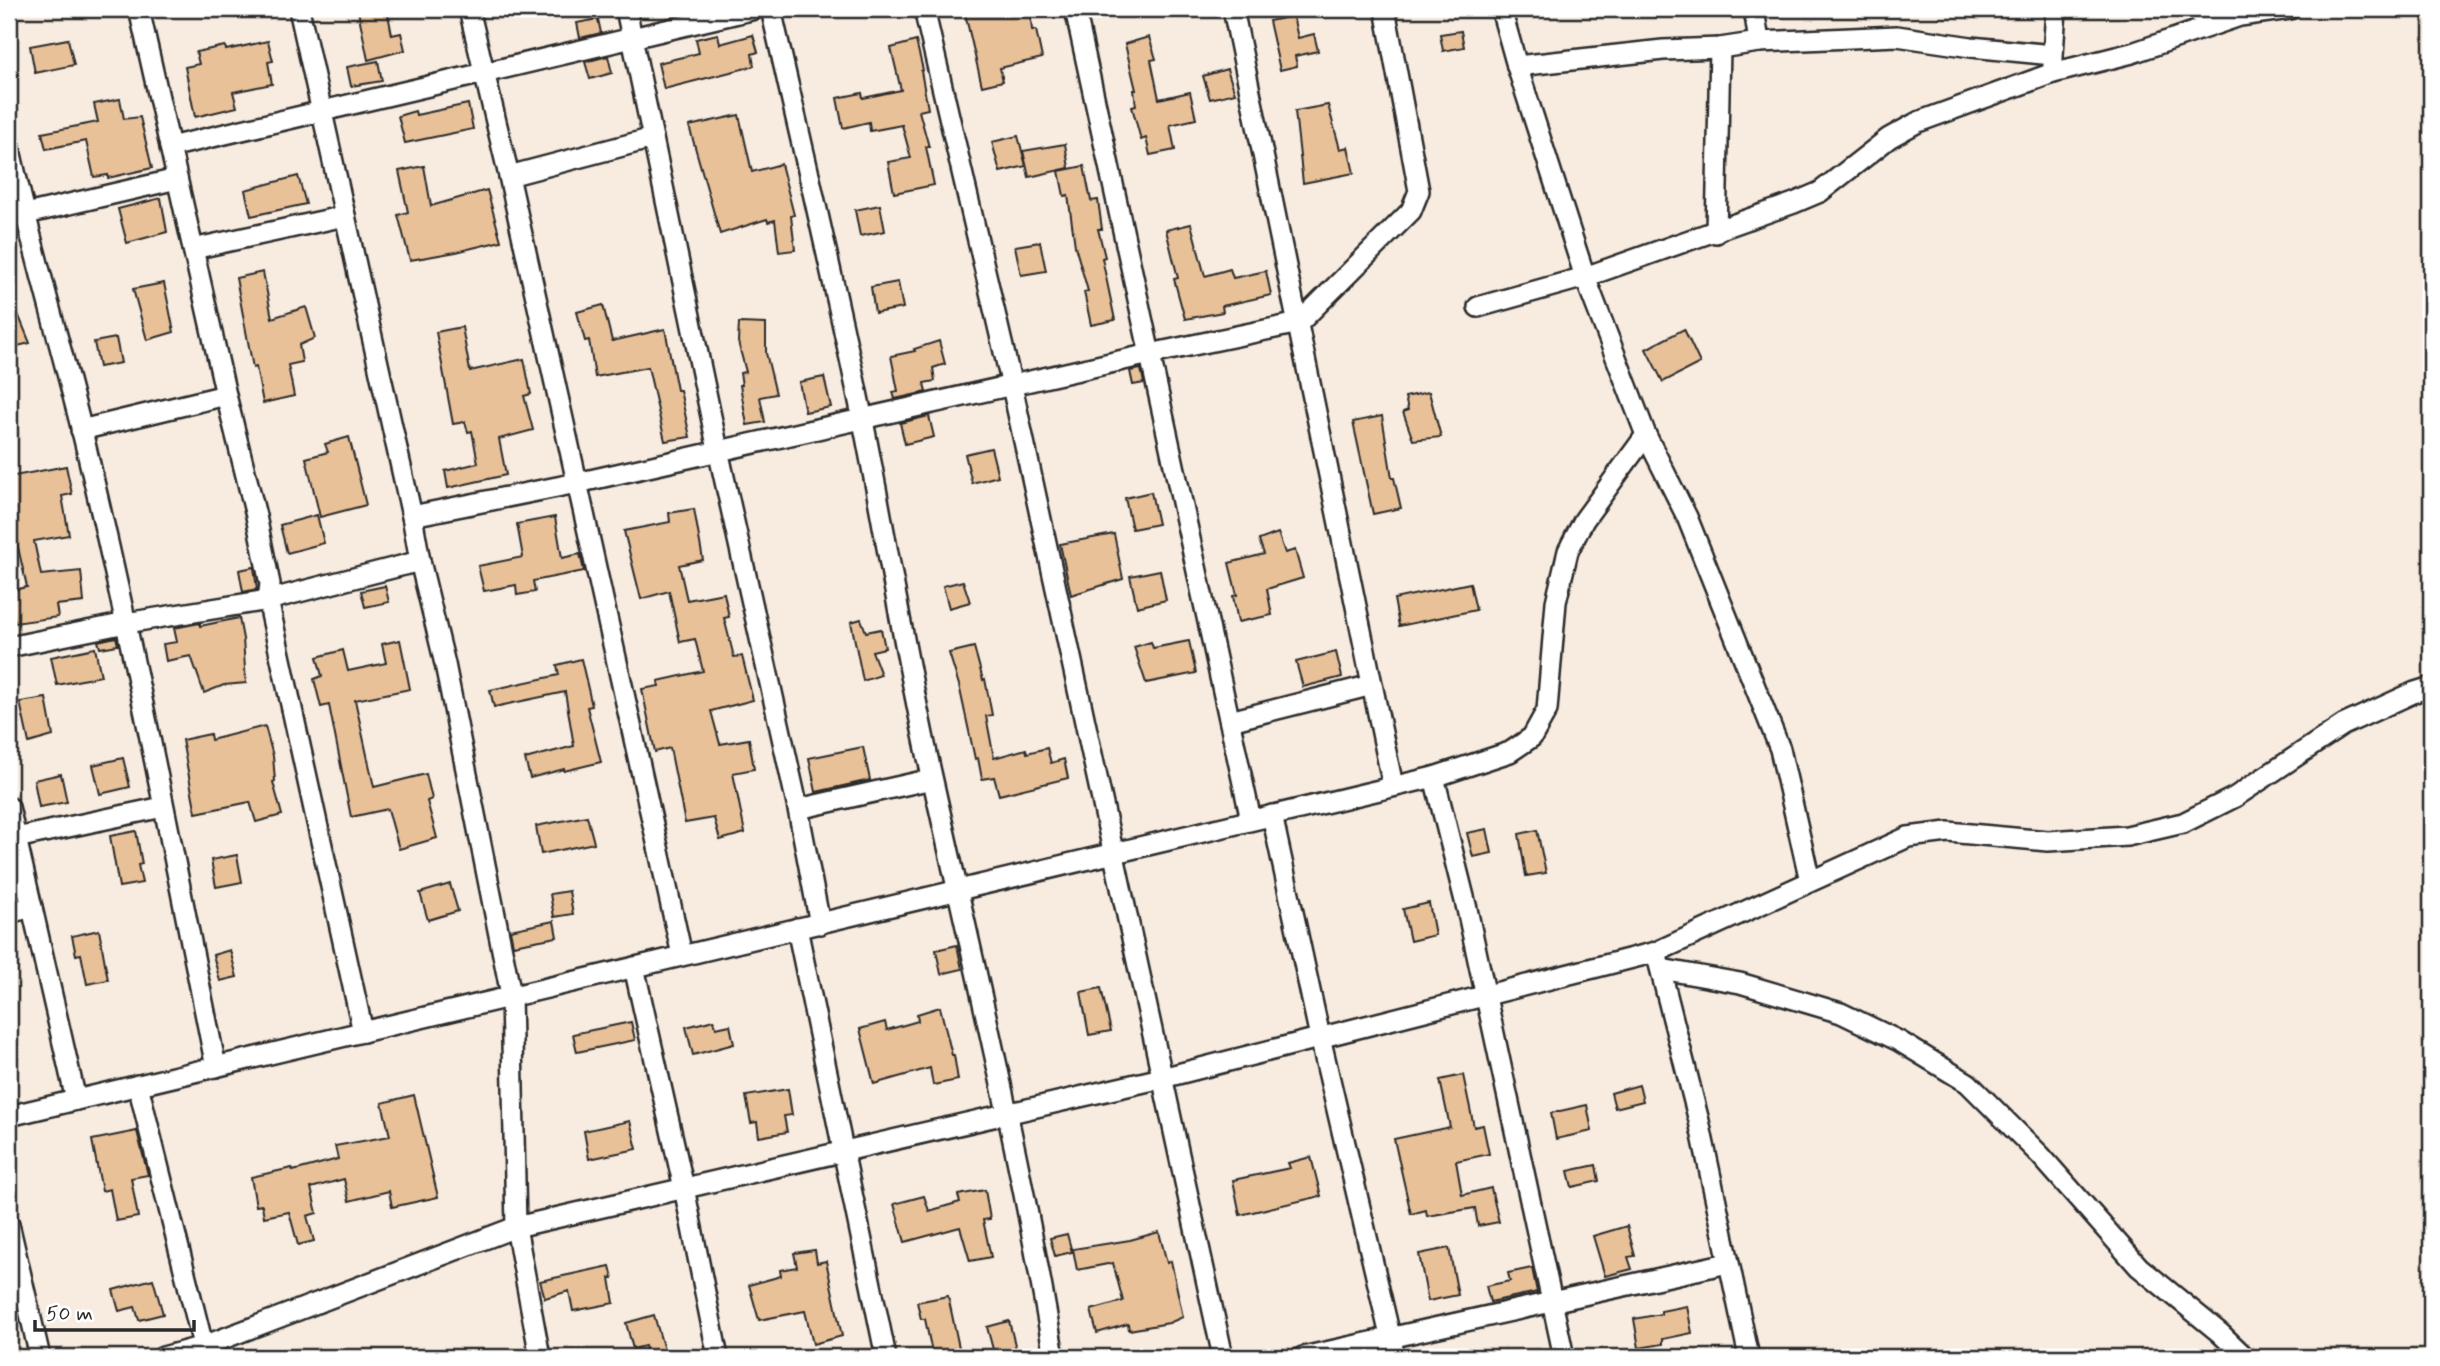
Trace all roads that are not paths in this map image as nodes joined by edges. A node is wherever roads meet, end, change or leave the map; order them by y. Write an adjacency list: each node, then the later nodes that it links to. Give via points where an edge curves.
1 (139, 9): 25 (street)
2 (299, 9): 22 (street)
3 (469, 9): 21 (street)
4 (626, 9): 16 (street)
5 (755, 9): 16 (street)
6 (771, 9): 38 (street)
7 (924, 9): 36 (street)
8 (1075, 9): 35 (street)
9 (1233, 9): 34 (street)
10 (1385, 9): 34 (street, via 1419,191 1411,211)
11 (1502, 9): 20 (street)
12 (1754, 9): 17 (street)
13 (2056, 9): 19 (street)
14 (2290, 9): 15 (street)
15 (2203, 18): 19 (street, via 2133,53)
16 (632, 36): 21 (street); 23 (street)
17 (1759, 42): 18 (street); 19 (street, via 1897,36)
18 (1720, 48): 20 (street); 30 (street)
19 (2053, 64): 30 (street, via 1918,122 1889,138 1820,192)
20 (1517, 66): 32 (street)
21 (483, 74): 22 (street); 26 (street)
22 (322, 112): 25 (street); 29 (street)
23 (653, 138): 26 (street); 41 (street)
24 (9, 145): 28 (street)
25 (170, 147): 27 (street)
26 (509, 176): 42 (street)
27 (177, 179): 28 (street); 31 (street)
28 (16, 216): 39 (street)
29 (345, 216): 31 (street); 43 (street)
30 (1716, 233): 32 (street)
31 (193, 249): 37 (street)
32 (1585, 277): 33 (street); 40 (street)
33 (1478, 307)
34 (1299, 323): 35 (street); 48 (street)
35 (1150, 354): 36 (street); 50 (street)
36 (1012, 386): 38 (street); 60 (street)
37 (226, 395): 39 (street); 45 (street, via 270,584)
38 (863, 419): 41 (street); 52 (street)
39 (82, 430): 46 (street)
40 (1646, 435): 51 (street, via 1584,520 1568,551 1556,602 1547,710 1532,737 1510,752); 61 (street, via 1687,517 1780,749)
41 (718, 450): 42 (street); 56 (street)
42 (577, 483): 43 (street); 67 (street)
43 (412, 516): 44 (street)
44 (420, 561): 45 (street); 71 (street)
45 (268, 600): 46 (street); 72 (street)
46 (126, 623): 47 (street); 55 (street)
47 (9, 647)
48 (1372, 685): 50 (street); 53 (street)
49 (2431, 687): 61 (street, via 2343,724 2235,797 2183,823 2127,836 2048,841 1948,832 1908,837)
50 (1230, 721): 58 (street)
51 (1434, 776): 53 (street); 70 (street)
52 (932, 779): 56 (street); 62 (street)
53 (1394, 786): 57 (street)
54 (9, 807): 59 (street)
55 (163, 807): 59 (street); 74 (street)
56 (798, 809): 65 (street)
57 (1272, 816): 58 (street); 73 (street)
58 (1251, 820): 60 (street)
59 (16, 838): 63 (street)
60 (1114, 853): 62 (street); 75 (street)
61 (1810, 881): 68 (street)
62 (959, 891): 65 (street); 78 (street)
63 (32, 907): 64 (street); 77 (street)
64 (9, 913)
65 (820, 924): 66 (street)
66 (797, 928): 67 (street); 80 (street)
67 (682, 955): 69 (street)
68 (1658, 961): 70 (street); 84 (street, via 1696,1108); 98 (street, via 1841,1013 1968,1083 2041,1156 2139,1267)
69 (634, 967): 71 (street); 81 (street)
70 (1485, 994): 73 (street); 85 (street)
71 (511, 995): 72 (street); 83 (street)
72 (363, 1032): 74 (street)
73 (1320, 1037): 75 (street); 86 (street)
74 (216, 1067): 76 (street)
75 (1162, 1078): 78 (street); 94 (street)
76 (138, 1085): 77 (street); 87 (street)
77 (76, 1100): 79 (street)
78 (1007, 1115): 80 (street); 93 (street)
79 (9, 1116)
80 (843, 1153): 81 (street); 92 (street)
81 (684, 1188): 83 (street); 91 (street)
82 (9, 1224): 88 (street)
83 (516, 1227): 87 (street); 90 (street)
84 (1728, 1263): 85 (street); 97 (street)
85 (1551, 1302): 86 (street); 96 (street)
86 (1393, 1348): 95 (street)
87 (205, 1352): 89 (street)
88 (40, 1357)
89 (163, 1357)
90 (540, 1357)
91 (718, 1357)
92 (886, 1357)
93 (1054, 1357)
94 (1223, 1357)
95 (1303, 1357)
96 (1564, 1357)
97 (1749, 1357)
98 (2245, 1357)

